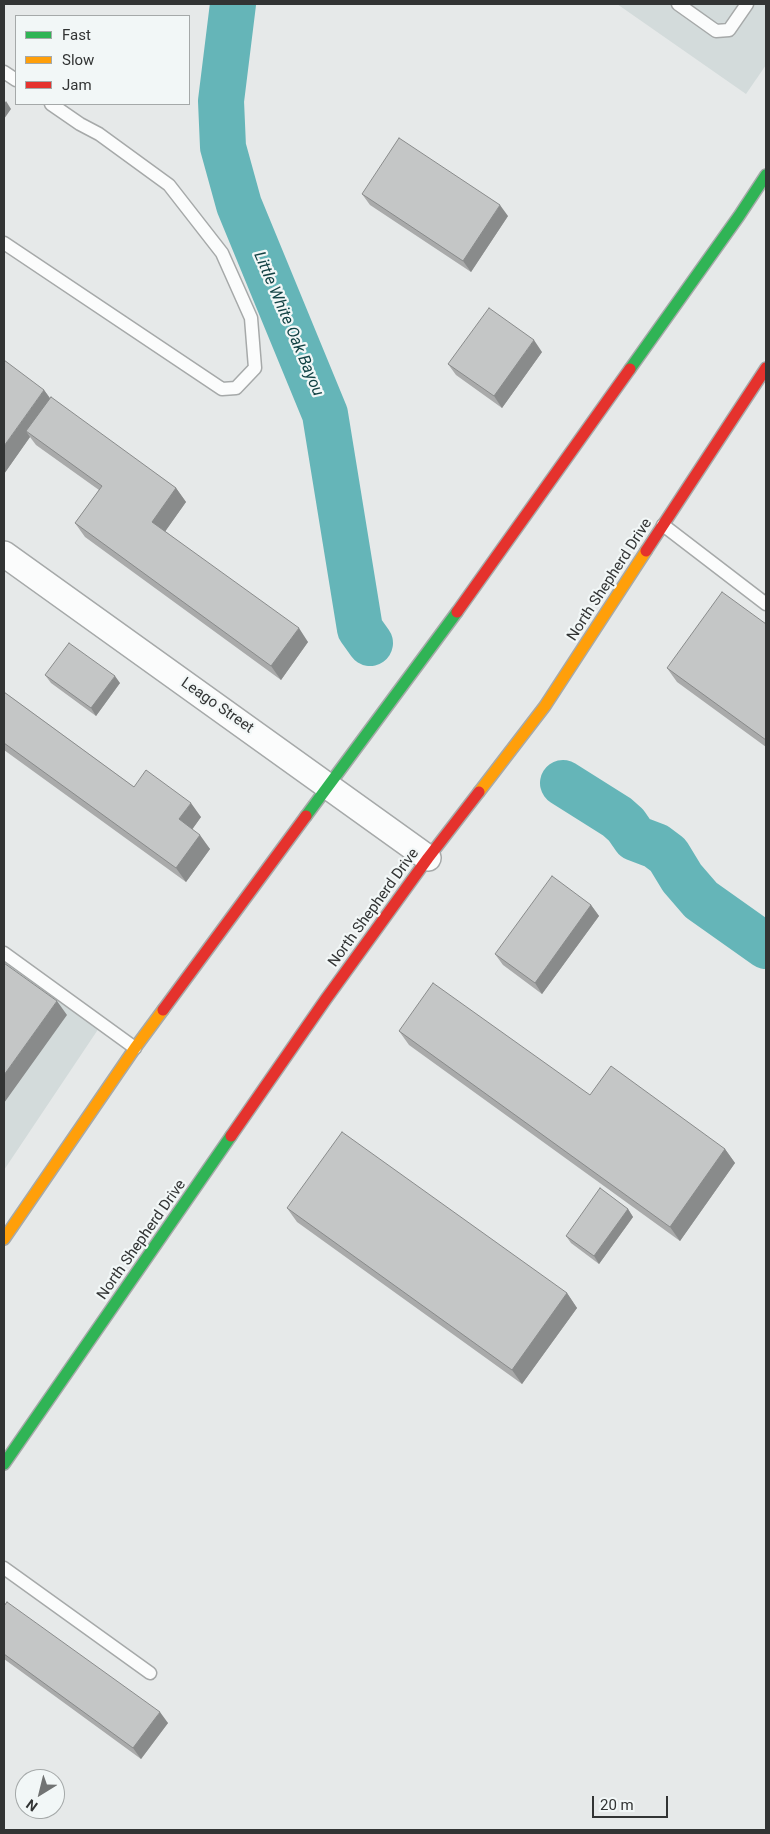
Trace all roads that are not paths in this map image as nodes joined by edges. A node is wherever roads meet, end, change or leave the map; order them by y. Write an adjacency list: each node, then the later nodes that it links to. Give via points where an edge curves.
1 (678, 4): 2 (lane, via 716,31 729,30)
2 (747, 4)
3 (4, 72): 4 (lane)
4 (15, 79)
5 (52, 105): 7 (lane, via 169,185 222,253 252,318 255,368 236,388 222,389)
6 (766, 174): 12 (main road, via 728,232)
7 (4, 243)
8 (766, 368): 9 (main road, North Shepherd Drive)
9 (663, 525): 11 (lane); 13 (main road, North Shepherd Drive, via 545,706)
10 (4, 554): 12 (street, Leago Street)
11 (766, 604)
12 (330, 786): 13 (street, Leago Street); 15 (main road)
13 (428, 858): 17 (main road, North Shepherd Drive)
14 (4, 952): 15 (lane)
15 (135, 1048): 16 (main road)
16 (4, 1239)
17 (4, 1464)
18 (4, 1568): 19 (lane)
19 (150, 1674)

